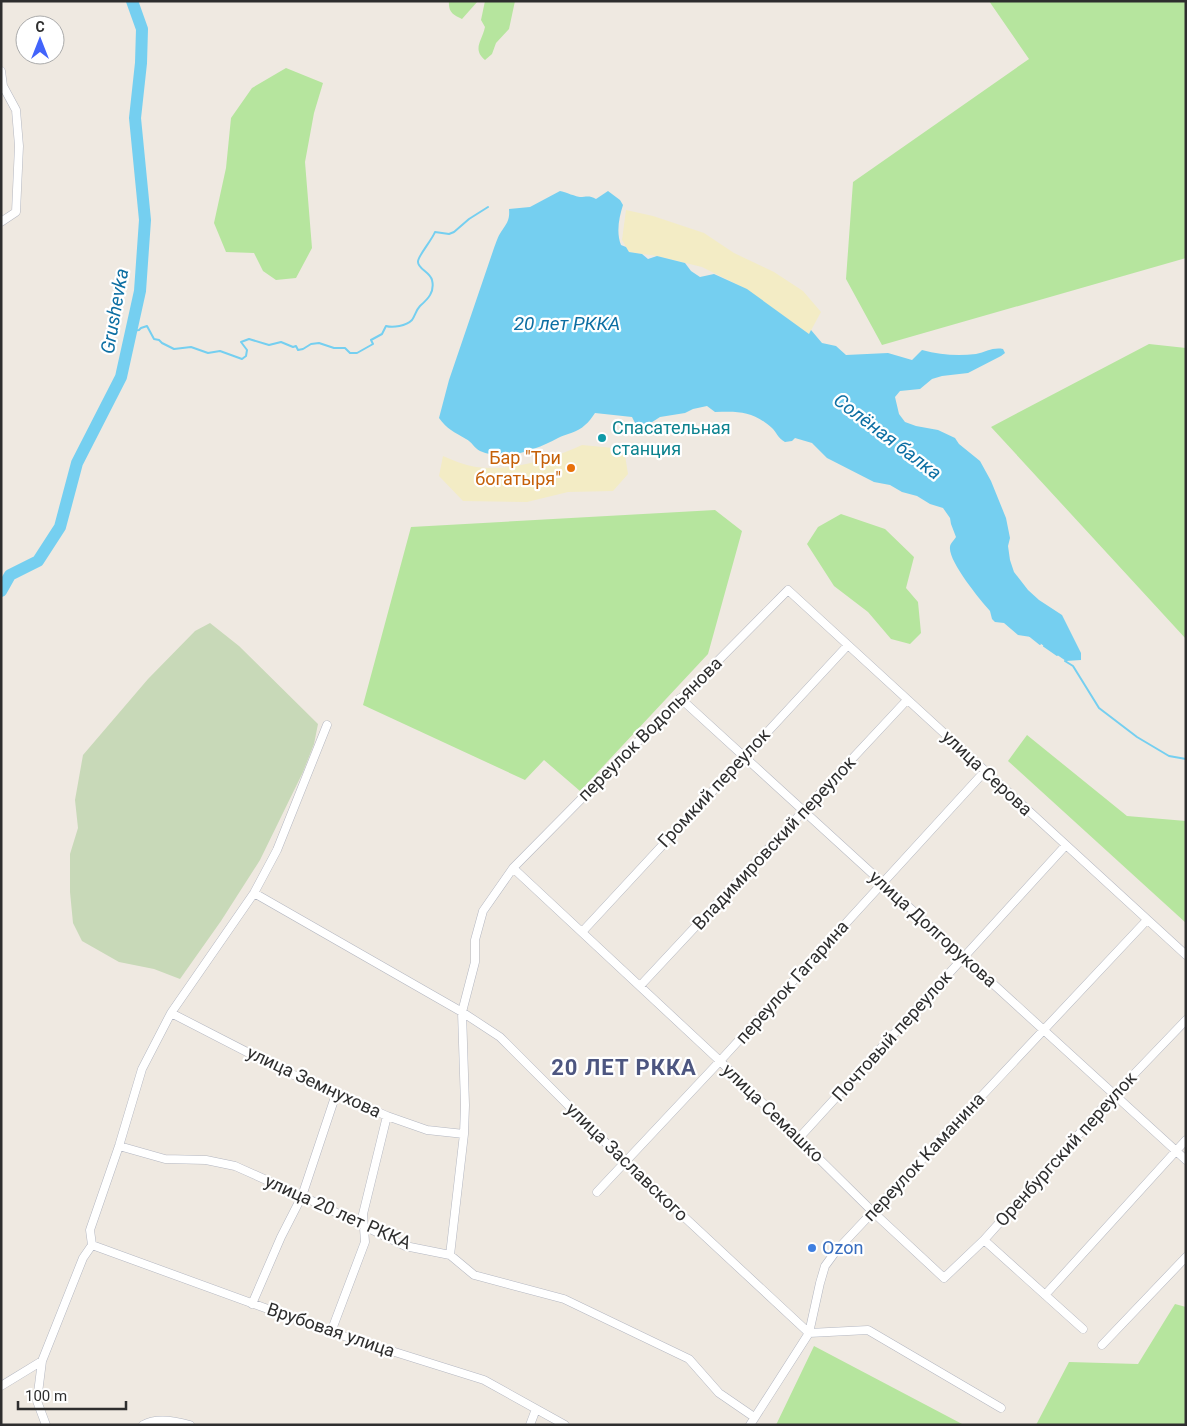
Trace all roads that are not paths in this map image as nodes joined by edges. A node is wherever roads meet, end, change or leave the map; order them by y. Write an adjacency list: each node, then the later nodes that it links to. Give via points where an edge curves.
1 (1, 71): 2 (street, via 3,86 16,110 19,146 16,212)
2 (1, 222)
3 (788, 590): 4 (street, улица Серова); 5 (street, переулок Водопьянова)
4 (848, 645): 6 (street, улица Серова); 8 (street, Громкий переулок)
5 (680, 698): 8 (street, улица Долгорукова); 12 (street, переулок Водопьянова)
6 (907, 700): 9 (street, улица Серова); 10 (street, Владимировский переулок)
7 (327, 725): 14 (street, via 277,850)
8 (743, 756): 10 (street, улица Долгорукова); 16 (street, Громкий переулок)
9 (984, 771): 11 (street, улица Серова); 13 (street, переулок Гагарина)
10 (803, 811): 13 (street, улица Долгорукова); 19 (street, Владимировский переулок)
11 (1066, 845): 15 (street, улица Серова); 18 (street, Почтовый переулок)
12 (513, 868): 16 (street, улица Семашко); 20 (street, переулок Водопьянова, via 483,911 475,940 475,962)
13 (882, 883): 18 (street, улица Долгорукова); 24 (street, переулок Гагарина)
14 (254, 893): 20 (street, улица Заславского); 21 (street)
15 (1147, 920): 17 (street, улица Серова); 23 (street, переулок Каманина)
16 (582, 932): 19 (street, улица Семашко)
17 (1186, 956)
18 (964, 957): 23 (street, улица Долгорукова); 29 (street, Почтовый переулок)
19 (640, 986): 24 (street, улица Семашко)
20 (462, 1012): 28 (street, переулок Водопьянова); 34 (street, улица Заславского, via 500,1037)
21 (171, 1013): 25 (street, улица Земнухова); 31 (street, via 142,1069)
22 (1186, 1020): 26 (street, Оренбургский переулок)
23 (1044, 1030): 26 (street, улица Долгорукова); 37 (street, переулок Каманина)
24 (720, 1062): 29 (street, улица Семашко); 34 (street, переулок Гагарина)
25 (336, 1094): 27 (street, улица Земнухова); 36 (street)
26 (1114, 1096): 32 (street, улица Долгорукова); 39 (street, Оренбургский переулок)
27 (387, 1116): 28 (street, улица Земнухова, via 427,1130); 38 (street, via 363,1214)
28 (464, 1134): 41 (street, переулок Водопьянова)
29 (798, 1138): 37 (street, улица Семашко)
30 (1186, 1140): 32 (street)
31 (119, 1146): 36 (street, улица 20 лет РККА, via 165,1159 206,1160 235,1166); 40 (street, via 90,1230)
32 (1176, 1151): 33 (street, улица Долгорукова); 44 (street)
33 (1186, 1160)
34 (624, 1161): 35 (street, переулок Гагарина); 48 (street, улица Заславского)
35 (597, 1192)
36 (302, 1196): 38 (street, улица 20 лет РККА); 45 (street, via 280,1236)
37 (873, 1212): 43 (street, улица Семашко); 48 (street, переулок Каманина, via 825,1266)
38 (364, 1227): 41 (street, улица 20 лет РККА, via 405,1246); 47 (street, via 365,1242)
39 (984, 1240): 43 (street, Оренбургский переулок); 44 (street)
40 (92, 1245): 45 (street, Врубовая улица); 50 (street, via 83,1258)
41 (450, 1255): 54 (street, улица 20 лет РККА, via 474,1275 564,1299 689,1359 719,1392)
42 (1186, 1257): 49 (street)
43 (944, 1278)
44 (1044, 1295): 46 (street)
45 (252, 1304): 47 (street, Врубовая улица)
46 (1083, 1329)
47 (331, 1332): 53 (street, Врубовая улица, via 484,1380)
48 (809, 1333): 52 (street, via 868,1330); 54 (street, переулок Каманина)
49 (1102, 1345)
50 (42, 1361): 51 (street); 55 (street, via 37,1401)
51 (1, 1386)
52 (1001, 1408)
53 (536, 1410): 58 (street); 59 (street, Врубовая улица)
54 (754, 1417): 60 (street, переулок Каманина)
55 (46, 1425)
56 (143, 1425): 57 (street, via 174,1420)
57 (190, 1425)
58 (530, 1425)
59 (565, 1425)
60 (750, 1425)

